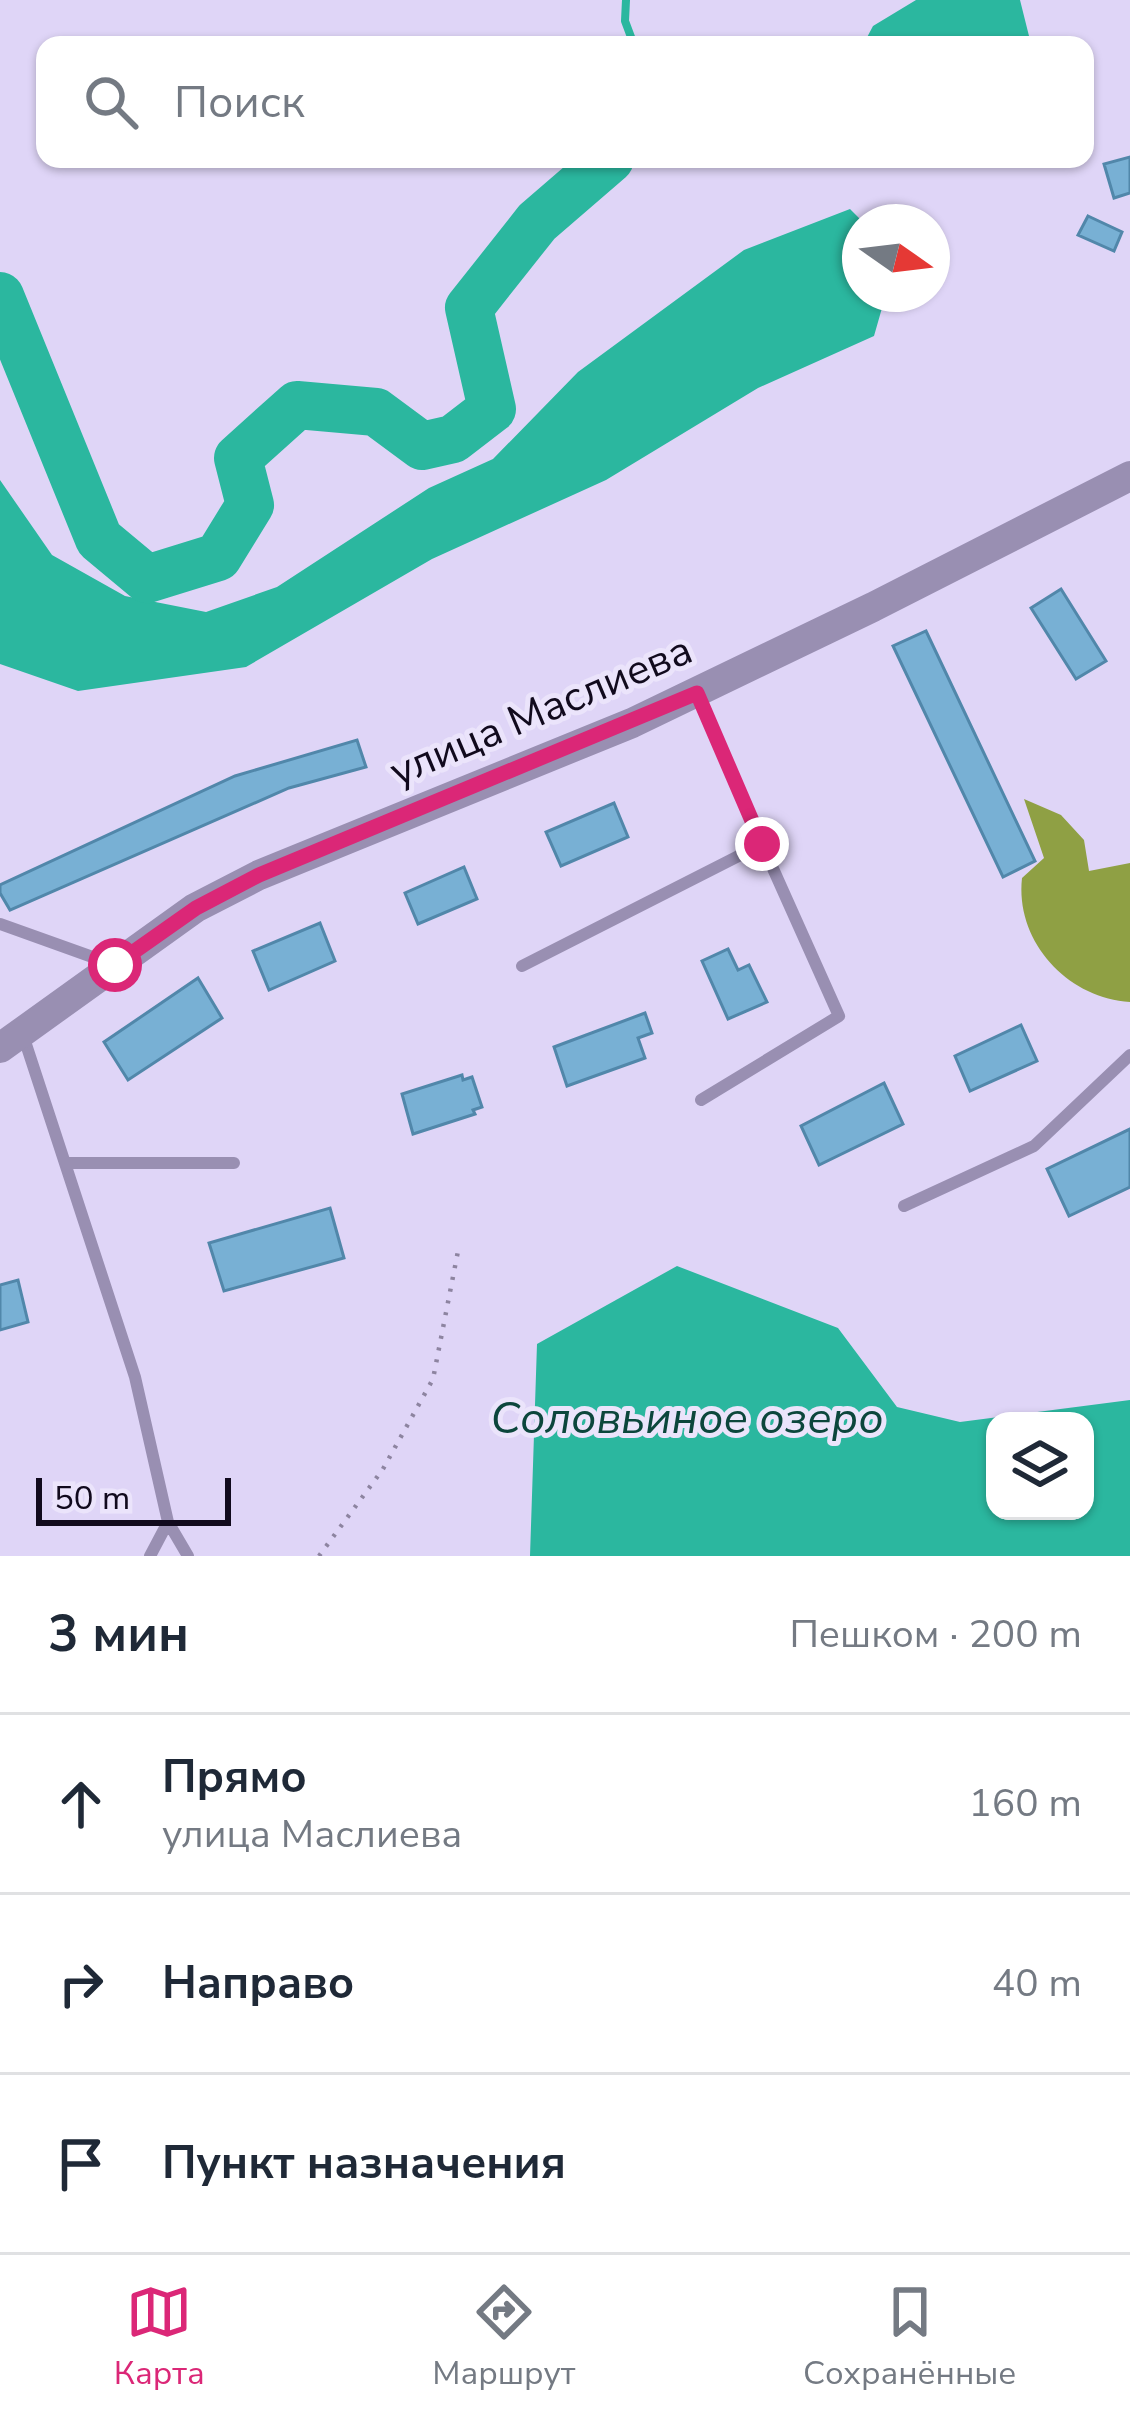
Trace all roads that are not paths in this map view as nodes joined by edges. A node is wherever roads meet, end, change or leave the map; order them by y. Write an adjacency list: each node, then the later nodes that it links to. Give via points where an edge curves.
1 (1130, 476): 2 (street, улица Маслиева)
2 (697, 693): 3 (lane); 5 (street, улица Маслиева, via 259,875)
3 (762, 844): 6 (lane); 9 (lane, via 838,1016)
4 (0, 924): 5 (lane)
5 (115, 965): 7 (street, улица Маслиева)
6 (522, 966)
7 (11, 1040): 10 (lane)
8 (1130, 1054): 12 (lane, via 1034,1146)
9 (701, 1100)
10 (67, 1163): 11 (lane); 13 (lane, via 135,1377)
11 (234, 1163)
12 (904, 1206)
13 (168, 1522): 14 (lane); 15 (lane)
14 (150, 1556)
15 (188, 1556)

